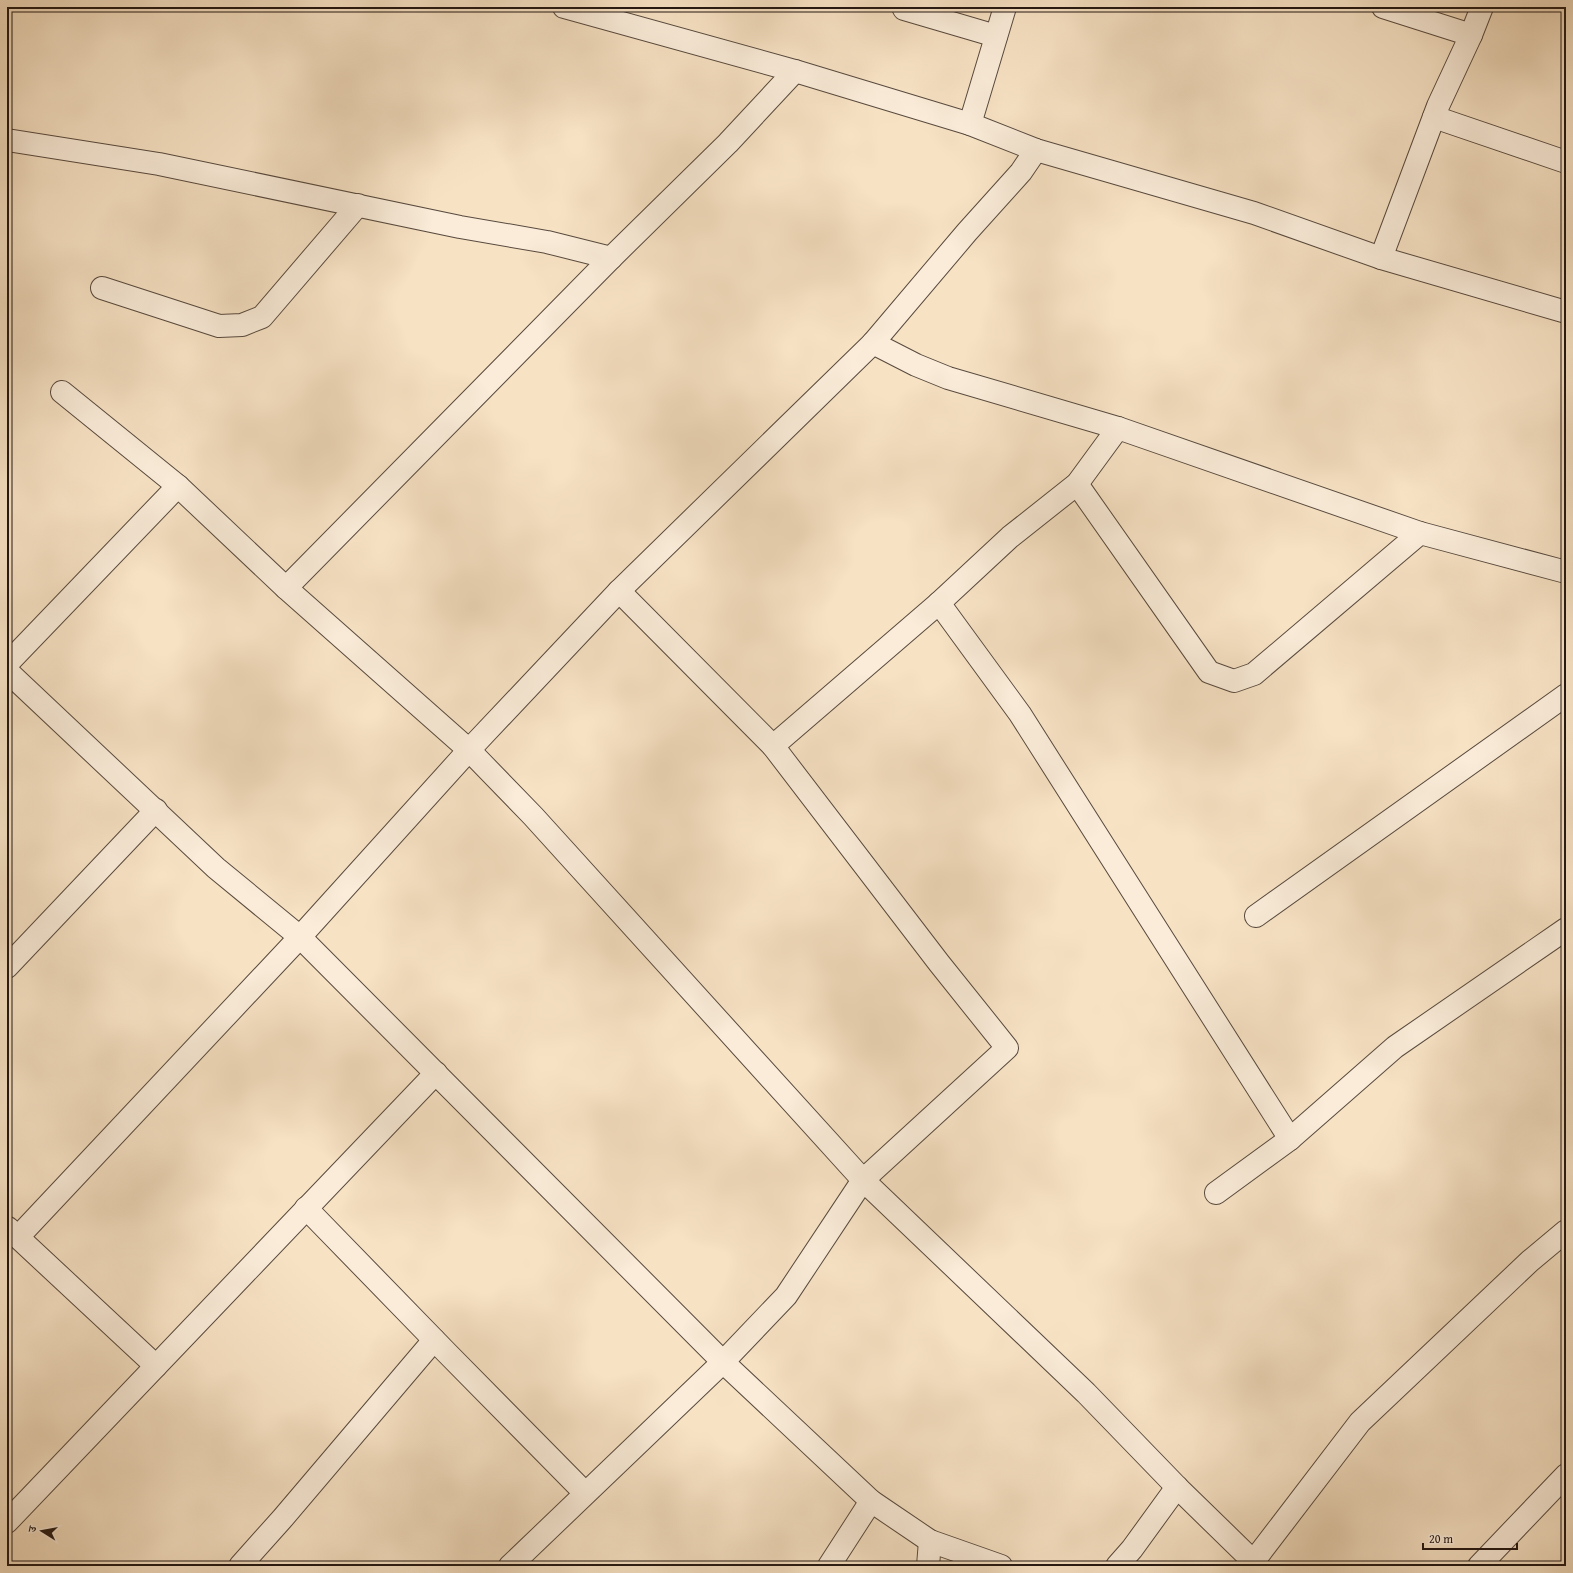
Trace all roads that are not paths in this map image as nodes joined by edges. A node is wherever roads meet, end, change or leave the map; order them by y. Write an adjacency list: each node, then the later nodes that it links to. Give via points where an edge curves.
1 (564, 7): 8 (street)
2 (903, 7): 7 (street)
3 (1005, 7): 7 (street)
4 (1383, 7): 6 (street)
5 (1482, 7): 6 (street)
6 (1471, 35): 9 (street)
7 (996, 36): 10 (street)
8 (795, 71): 10 (street); 15 (street, via 728,143)
9 (1434, 117): 13 (street); 16 (street)
10 (970, 124): 12 (street)
11 (7, 140): 14 (street, via 159,164)
12 (1036, 150): 16 (street, via 1254,213); 19 (street, via 1021,172)
13 (1566, 162)
14 (358, 205): 15 (street, via 547,242); 17 (street, via 262,317 242,325 219,326)
15 (611, 258): 26 (street)
16 (1381, 258): 18 (street)
17 (102, 288)
18 (1566, 312)
19 (873, 343): 21 (street, via 948,378); 27 (street)
20 (62, 392): 23 (street)
21 (1118, 428): 22 (street); 24 (street)
22 (1077, 484): 24 (street, via 1210,672 1234,681 1254,674); 28 (street, via 1010,537)
23 (178, 486): 26 (street); 29 (street)
24 (1420, 533): 25 (street)
25 (1566, 572)
26 (286, 588): 33 (street)
27 (619, 591): 32 (street); 33 (street)
28 (939, 603): 32 (street); 40 (street, via 1020,714)
29 (7, 664)
30 (7, 671): 34 (street)
31 (1566, 695): 35 (street)
32 (773, 746): 41 (street, via 939,964 1007,1048)
33 (469, 750): 37 (street); 41 (street, via 533,816)
34 (156, 810): 37 (street, via 216,868); 38 (street)
35 (1256, 916)
36 (1566, 930): 40 (street, via 1396,1047)
37 (300, 937): 39 (street); 45 (street)
38 (7, 967)
39 (436, 1072): 43 (street); 47 (street)
40 (1290, 1140): 42 (street)
41 (863, 1180): 47 (street, via 786,1296); 50 (street, via 1086,1393)
42 (1216, 1193)
43 (306, 1208): 46 (street); 48 (street)
44 (1566, 1230): 55 (street, via 1360,1422)
45 (13, 1232): 48 (street)
46 (434, 1340): 51 (street); 56 (street)
47 (723, 1362): 51 (street); 52 (street)
48 (156, 1366): 53 (street)
49 (1566, 1475): 62 (street)
50 (1178, 1487): 55 (street); 61 (street)
51 (585, 1494): 57 (street)
52 (871, 1501): 54 (street); 58 (street)
53 (7, 1522)
54 (930, 1541): 59 (street); 60 (street)
55 (1256, 1564)
56 (240, 1566)
57 (510, 1566)
58 (829, 1566)
59 (928, 1566)
60 (1001, 1566)
61 (1117, 1566)
62 (1479, 1566)

